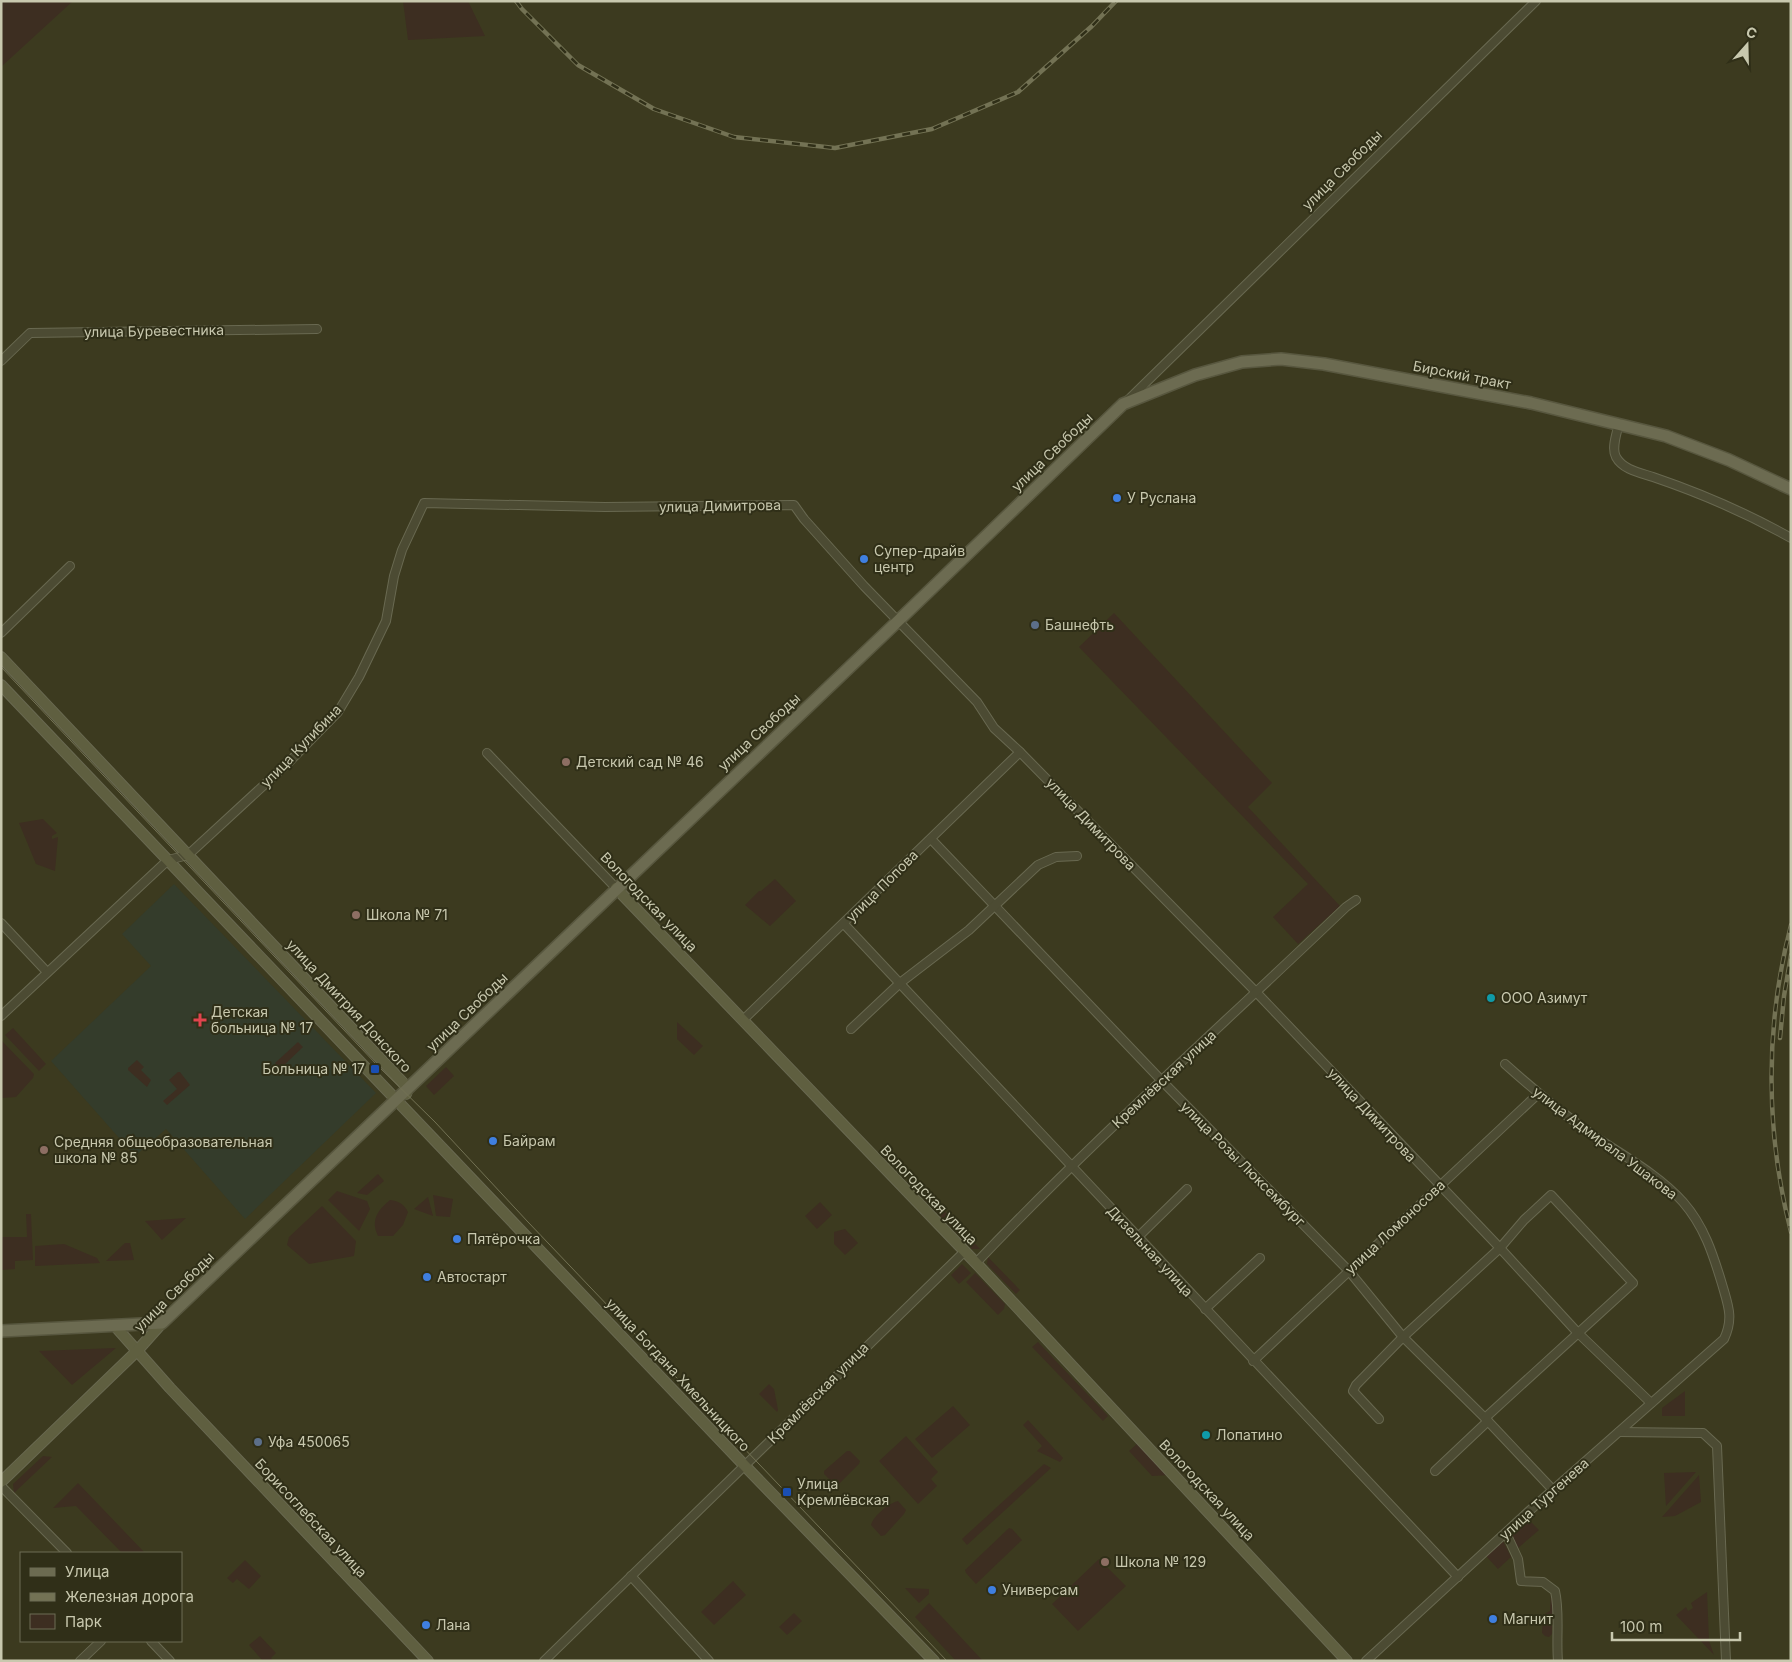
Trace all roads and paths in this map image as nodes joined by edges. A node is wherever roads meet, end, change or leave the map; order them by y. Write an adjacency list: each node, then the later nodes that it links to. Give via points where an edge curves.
1 (1536, 1): 4 (street, улица Свободы)
2 (317, 329): 3 (street, улица Буревестника, via 30,333)
3 (1, 360)
4 (1123, 404): 5 (main road, Бирский тракт, via 1225,366 1281,359 1532,403); 10 (main road, улица Свободы)
5 (1619, 423): 6 (main road, Бирский тракт, via 1700,448); 8 (street, via 1614,448 1616,457 1624,466 1712,498)
6 (1791, 489)
7 (424, 503): 10 (street, улица Димитрова, via 605,507 794,505); 17 (street, улица Кулибина, via 402,550 386,621 338,712 290,762)
8 (1791, 538)
9 (70, 566): 11 (street)
10 (898, 621): 14 (street, улица Димитрова, via 977,702 994,728); 20 (main road, улица Свободы)
11 (1, 634)
12 (1, 657): 17 (street, улица Дмитрия Донского)
13 (1, 685): 19 (street)
14 (1020, 752): 16 (street, улица Попова); 27 (street, улица Димитрова)
15 (486, 753): 20 (street, Вологодская улица)
16 (931, 838): 22 (street, улица Розы Люксембург); 24 (street, улица Попова)
17 (188, 855): 19 (street); 33 (street, улица Дмитрия Донского)
18 (1077, 856): 22 (street, via 1056,856 1038,865)
19 (168, 860): 25 (street); 35 (street)
20 (616, 888): 29 (street, Вологодская улица); 33 (main road, улица Свободы)
21 (1356, 900): 27 (street, Кремлёвская улица)
22 (994, 905): 26 (street, via 969,930); 32 (street, улица Розы Люксембург)
23 (1, 923): 25 (street)
24 (844, 924): 26 (street, Дизельная улица); 29 (street, улица Попова)
25 (48, 972): 28 (street)
26 (900, 983): 30 (street); 36 (street, Дизельная улица)
27 (1257, 993): 32 (street, Кремлёвская улица); 37 (street, улица Димитрова)
28 (1, 1016)
29 (743, 1020): 41 (street, Вологодская улица)
30 (851, 1029)
31 (1506, 1064): 34 (street, улица Адмирала Ушакова)
32 (1162, 1081): 36 (street, Кремлёвская улица); 44 (street, улица Розы Люксембург)
33 (408, 1088): 35 (main road, улица Свободы)
34 (1538, 1094): 37 (street, улица Ломоносова); 51 (street, улица Адмирала Ушакова, via 1683,1202 1713,1252 1730,1322)
35 (399, 1103): 46 (main road, улица Свободы); 58 (street, улица Богдана Хмельницкого)
36 (1071, 1166): 39 (street, Дизельная улица); 43 (street, Кремлёвская улица)
37 (1439, 1186): 40 (street, улица Димитрова); 44 (street, улица Ломоносова)
38 (1187, 1189): 39 (street)
39 (1138, 1237): 45 (street, Дизельная улица)
40 (1500, 1248): 49 (street, улица Димитрова); 49 (street, via 1551,1195 1633,1283); 50 (street)
41 (964, 1252): 43 (street, Вологодская улица); 58 (street, Кремлёвская улица)
42 (1260, 1258): 45 (street)
43 (976, 1263): 75 (street, Вологодская улица)
44 (1349, 1271): 50 (street, улица Розы Люксембург); 53 (street, улица Ломоносова)
45 (1205, 1309): 53 (street, Дизельная улица)
46 (162, 1323): 47 (main road); 52 (street, улица Свободы)
47 (115, 1326): 48 (main road); 52 (street, Борисоглебская улица)
48 (1, 1331)
49 (1577, 1332): 54 (street, улица Димитрова); 56 (street)
50 (1403, 1337): 55 (street, via 1353,1391); 56 (street, улица Розы Люксембург)
51 (1724, 1339): 54 (street, улица Тургенева)
52 (137, 1351): 60 (street, улица Свободы); 71 (street, Борисоглебская улица)
53 (1253, 1361): 66 (street, Дизельная улица)
54 (1651, 1403): 57 (street, улица Тургенева)
55 (1379, 1419)
56 (1486, 1420): 59 (street); 62 (street, улица Розы Люксембург)
57 (1619, 1432): 62 (street, улица Тургенева); 78 (street, via 1703,1433 1717,1446)
58 (745, 1466): 65 (street, Кремлёвская улица); 74 (street, улица Богдана Хмельницкого)
59 (1435, 1471)
60 (1, 1482)
61 (1, 1486): 64 (street)
62 (1553, 1490): 63 (street, улица Тургенева)
63 (1506, 1533): 66 (street, улица Тургенева); 77 (street, via 1518,1559 1521,1580 1543,1582 1555,1591)
64 (66, 1552)
65 (631, 1576): 72 (street, Кремлёвская улица); 73 (street)
66 (1458, 1577): 76 (street, улица Тургенева)
67 (100, 1642): 69 (street)
68 (152, 1642): 70 (street)
69 (80, 1661)
70 (170, 1661)
71 (428, 1661)
72 (544, 1661)
73 (709, 1661)
74 (934, 1661)
75 (1347, 1661)
76 (1366, 1661)
77 (1558, 1661)
78 (1726, 1661)

